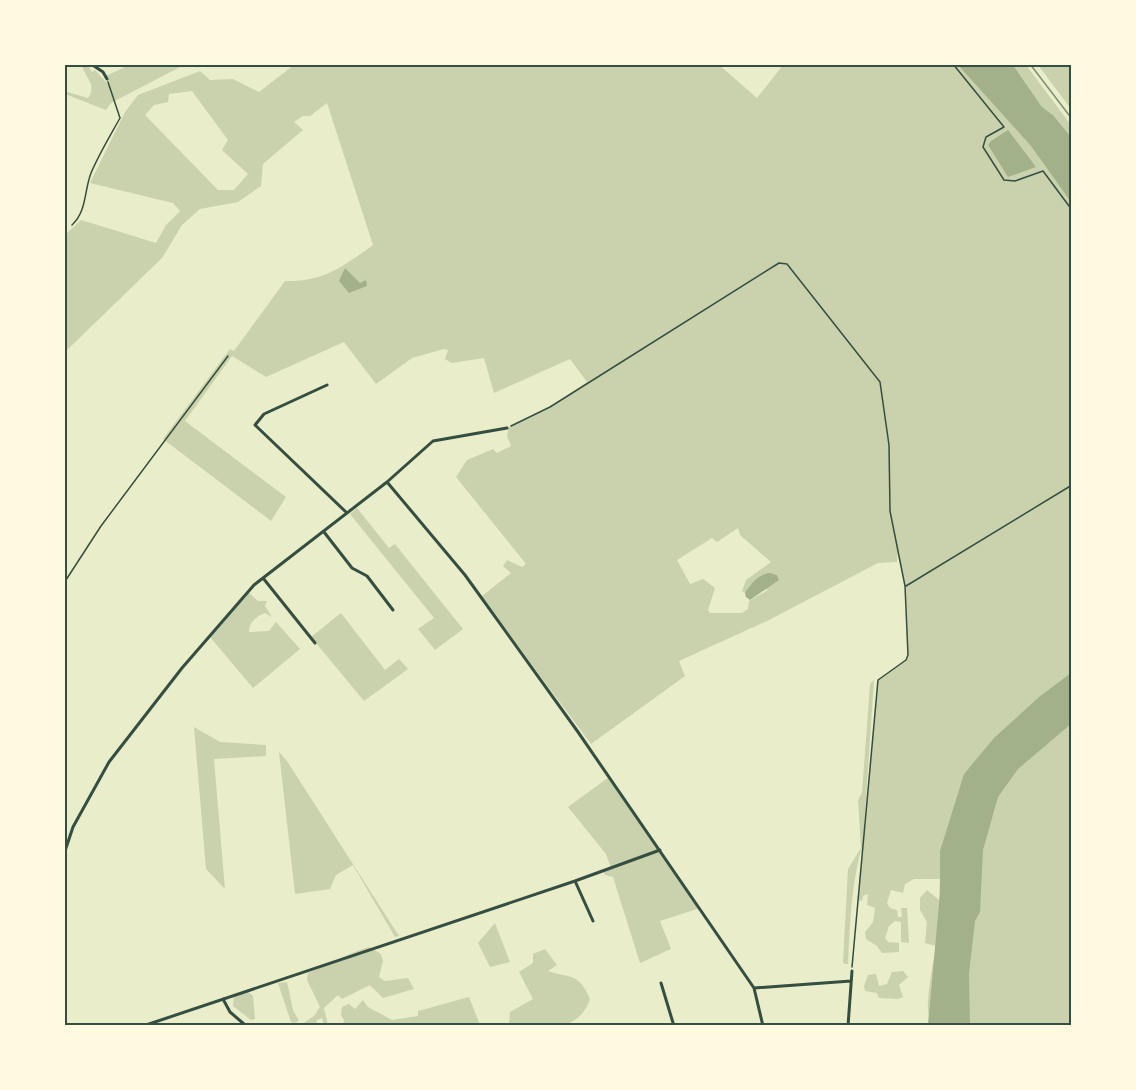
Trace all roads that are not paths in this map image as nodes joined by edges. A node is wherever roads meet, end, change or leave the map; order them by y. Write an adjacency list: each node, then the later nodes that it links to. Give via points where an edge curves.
1 (91, 64): 2 (street)
2 (107, 79)
3 (327, 385): 6 (street, via 264,414 255,425)
4 (507, 428): 5 (street, via 433,441)
5 (387, 482): 6 (street); 11 (street, via 465,575)
6 (347, 513): 7 (street)
7 (324, 531): 8 (street); 9 (street, via 352,568 367,576)
8 (263, 578): 10 (street); 12 (street, via 182,668 109,762 73,827)
9 (393, 610)
10 (315, 643)
11 (660, 850): 13 (street); 18 (street)
12 (64, 854)
13 (575, 881): 14 (street); 19 (street)
14 (593, 921)
15 (852, 971): 16 (street)
16 (851, 981): 18 (street); 24 (street)
17 (662, 983): 22 (street)
18 (754, 988): 23 (street)
19 (223, 999): 20 (street, via 230,1012); 21 (street)
20 (244, 1024)
21 (143, 1026)
22 (674, 1026)
23 (764, 1026)
24 (848, 1026)

